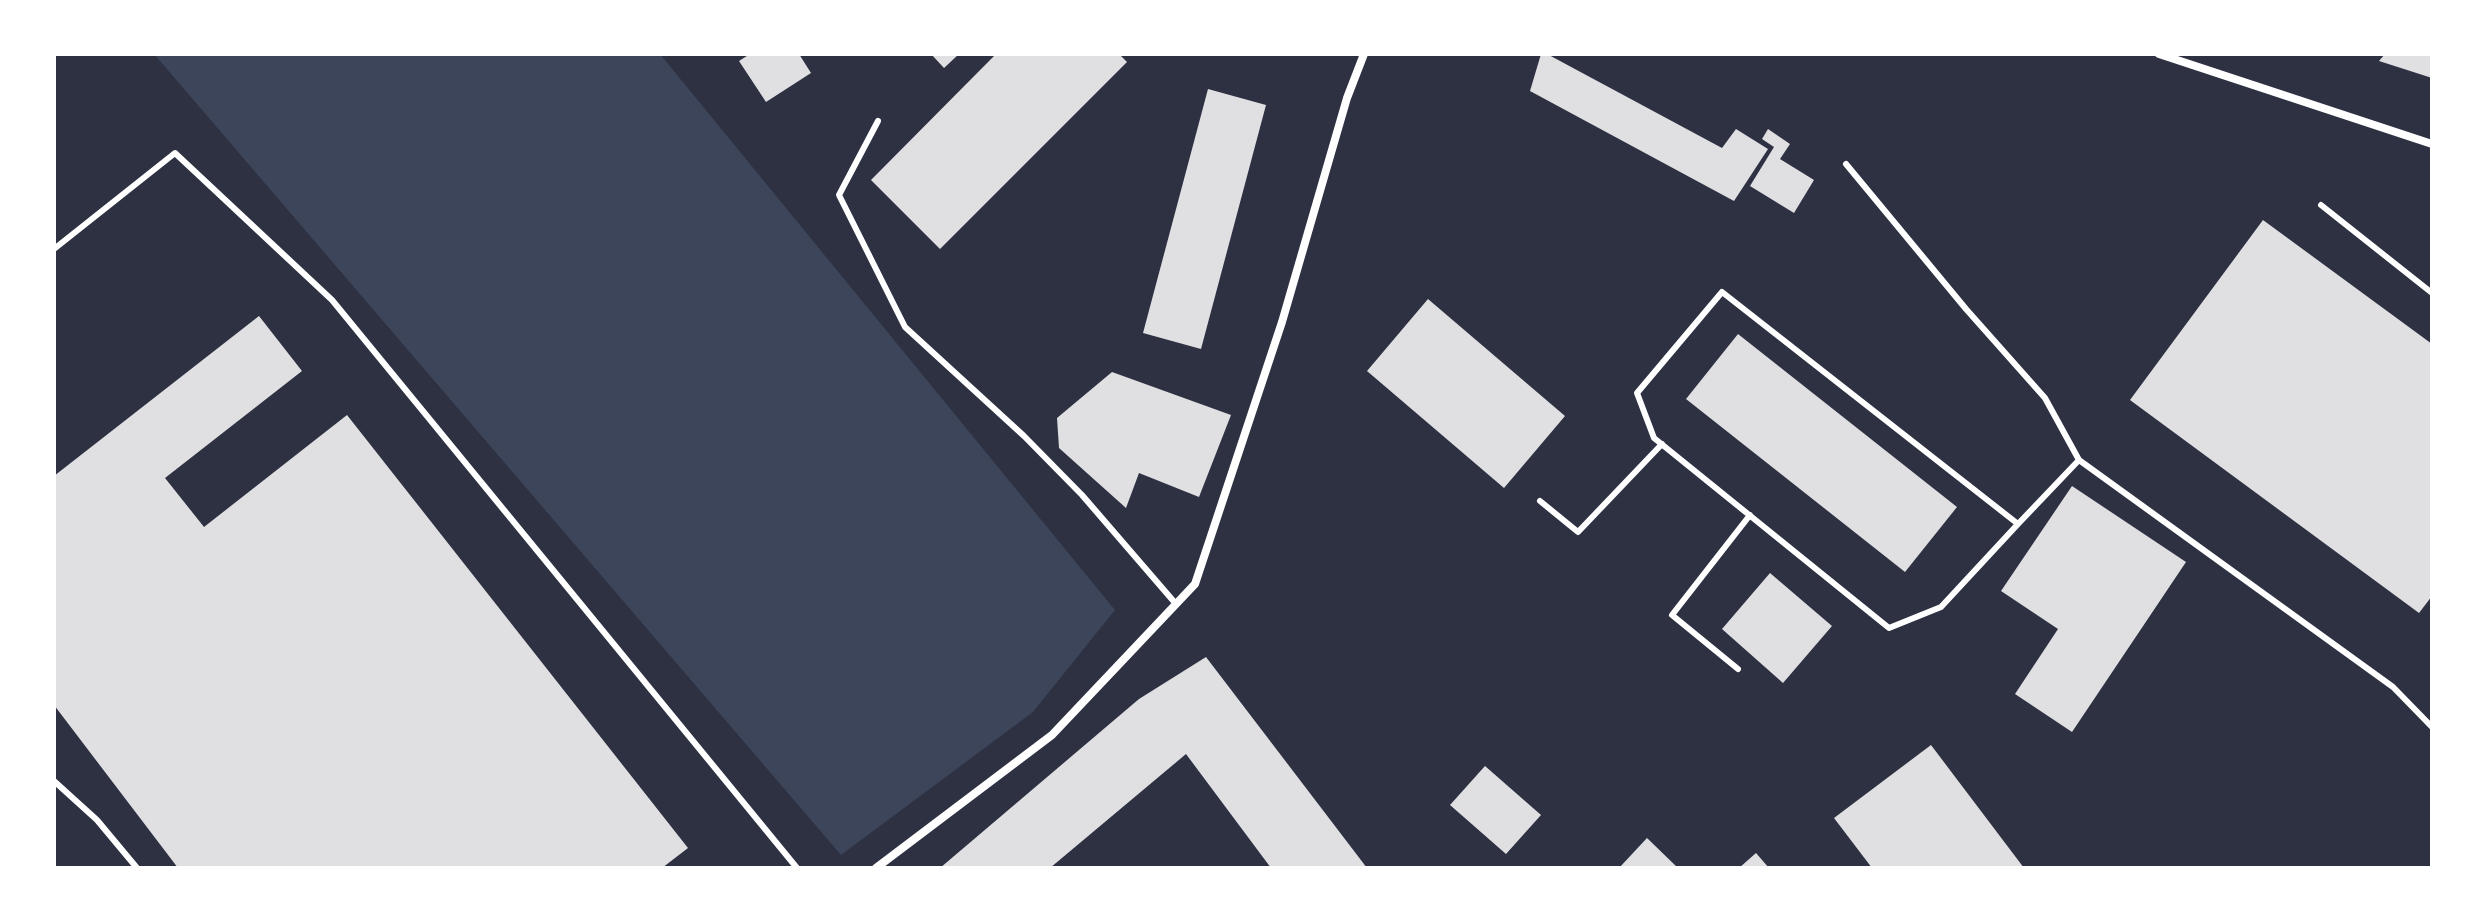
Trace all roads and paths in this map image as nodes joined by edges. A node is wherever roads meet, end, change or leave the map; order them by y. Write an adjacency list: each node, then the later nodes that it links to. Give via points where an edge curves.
1 (1364, 54): 14 (street, via 1195,584)
2 (2159, 54): 4 (street)
3 (878, 121): 14 (lane, via 839,195 905,327 1082,495)
4 (2432, 144)
5 (1846, 164): 10 (lane, via 2045,398)
6 (2321, 205): 8 (lane)
7 (54, 249): 19 (lane, via 175,153 332,300)
8 (2432, 293)
9 (1662, 444): 11 (lane, via 1578,532); 12 (lane); 13 (lane, via 1654,438 1637,393 1722,292)
10 (2079, 460): 13 (lane); 16 (lane, via 2393,687)
11 (1540, 501)
12 (1750, 515): 13 (lane, via 1889,628 1941,607); 15 (lane, via 1672,615)
13 (2018, 524)
14 (1176, 604): 20 (street, via 1052,735)
15 (1738, 669)
16 (2432, 727)
17 (54, 781): 18 (lane, via 97,820)
18 (137, 868)
19 (797, 868)
20 (876, 868)

